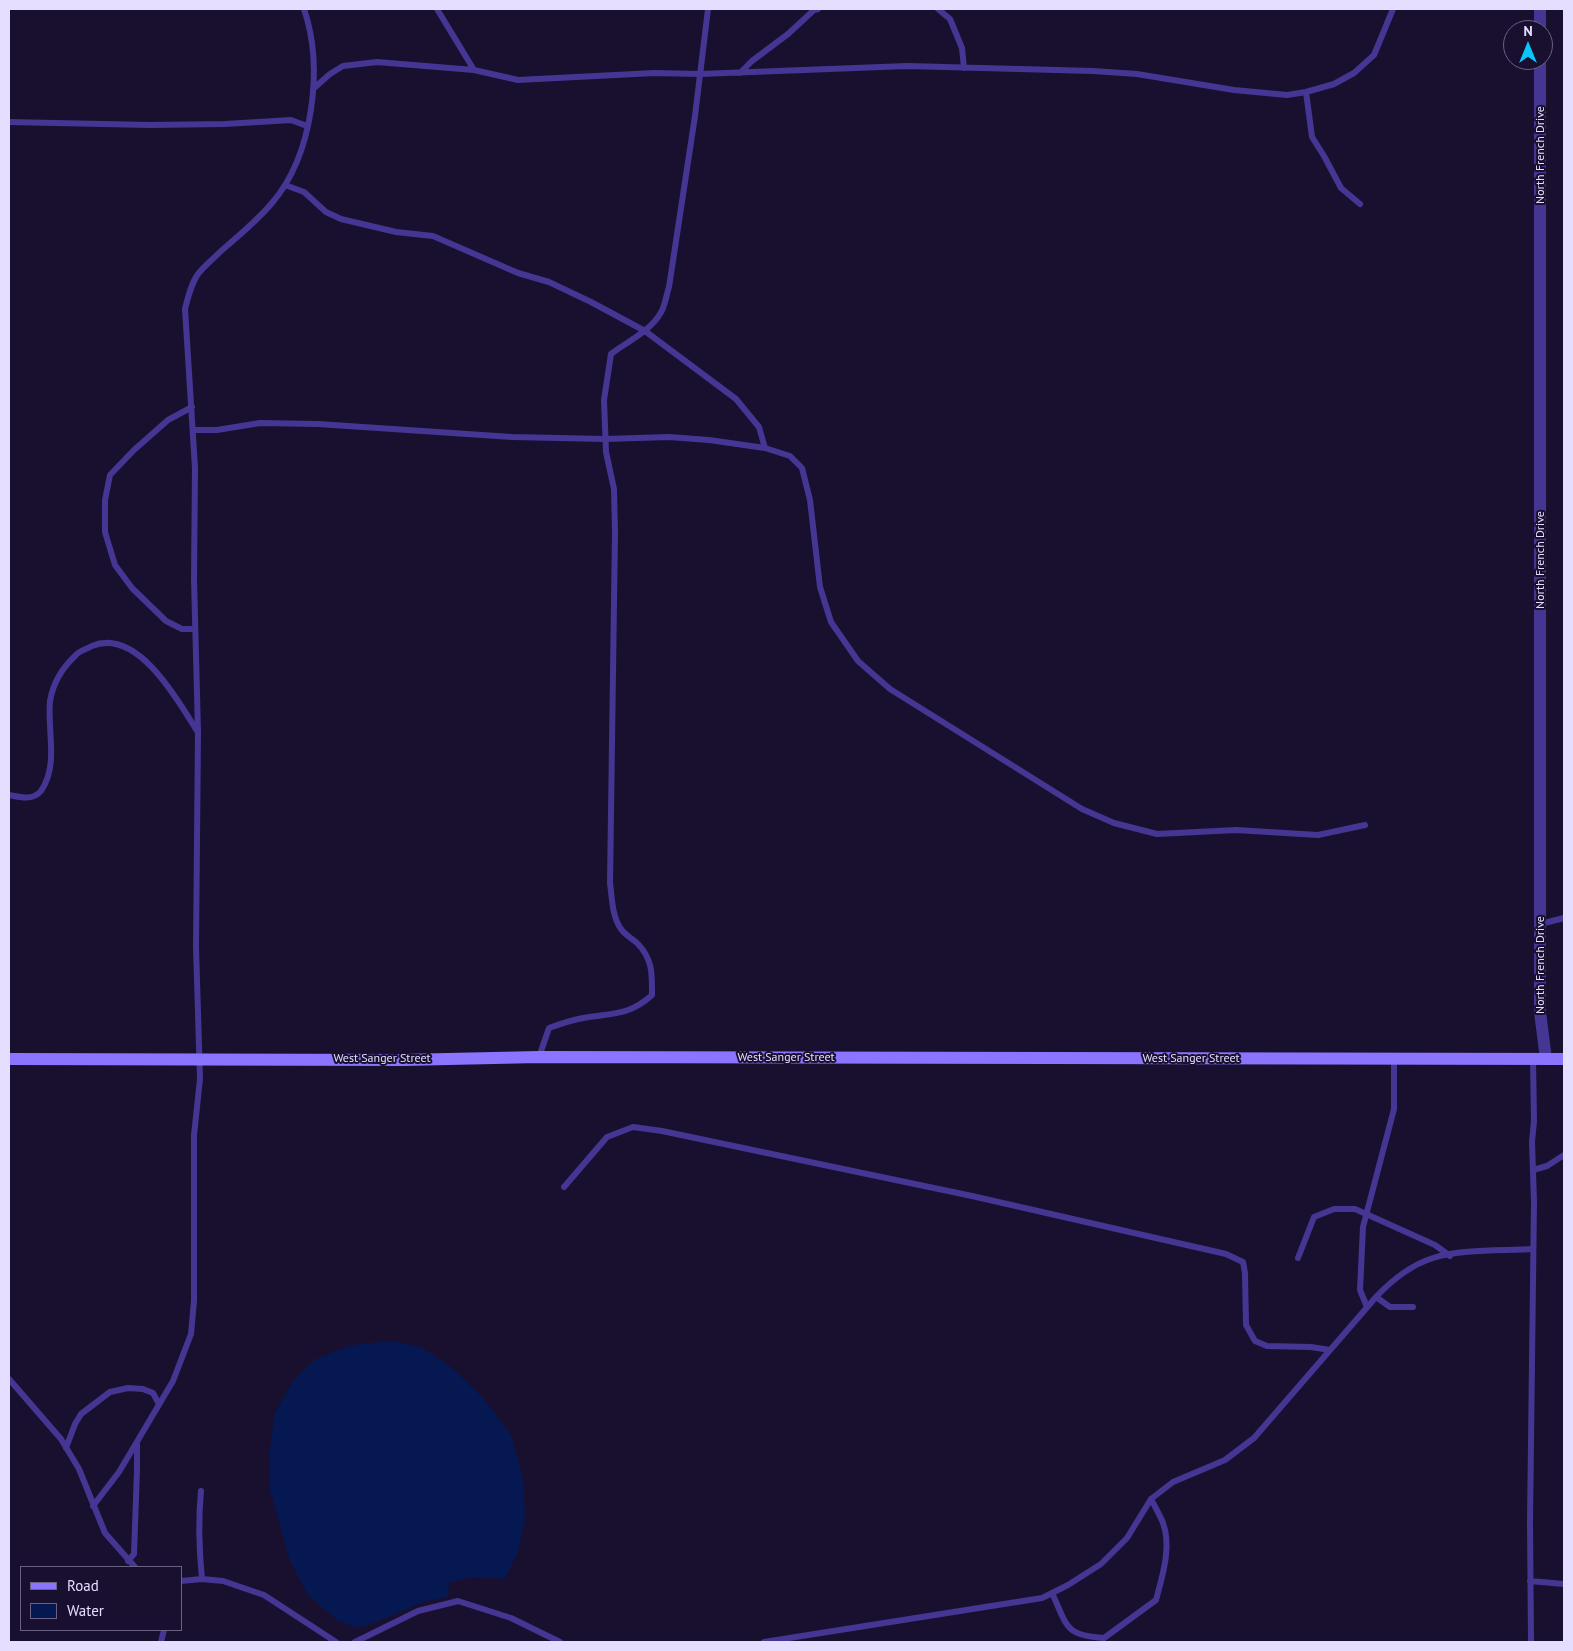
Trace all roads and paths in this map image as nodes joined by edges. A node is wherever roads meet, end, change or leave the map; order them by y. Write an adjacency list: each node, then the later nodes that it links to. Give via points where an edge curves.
1 (304, 9): 12 (lane, via 309,24)
2 (437, 9): 8 (lane)
3 (708, 9): 11 (lane)
4 (818, 9): 10 (lane)
5 (938, 9): 7 (lane, via 950,20 962,48)
6 (1393, 9): 13 (lane, via 1374,55 1354,73 1334,84)
7 (964, 68): 10 (lane, via 907,66); 13 (lane, via 1137,74 1234,90 1287,94)
8 (474, 70): 11 (lane, via 518,80 654,73); 12 (lane, via 377,62 344,66)
9 (1540, 70): 28 (street, North French Drive)
10 (740, 73): 11 (lane)
11 (700, 74): 18 (lane, via 669,287 661,313)
12 (313, 89): 15 (lane, via 313,105)
13 (1306, 92): 17 (lane, via 1312,137 1341,188)
14 (9, 122): 15 (lane, via 150,125 291,120)
15 (307, 126): 16 (lane, via 295,169)
16 (285, 185): 18 (lane, via 304,192 326,212 341,220 432,236 518,273 549,282); 19 (lane, via 273,203 198,273 188,294 185,322)
17 (1360, 204)
18 (644, 331): 21 (lane, via 611,354 604,400); 22 (lane, via 736,398 759,427)
19 (192, 406): 20 (lane); 23 (lane, via 168,420 110,475 105,500 105,532 115,565 132,588 166,621 182,629)
20 (193, 430): 21 (lane, via 260,423 308,424 512,437); 23 (lane)
21 (605, 439): 22 (lane, via 689,438); 29 (lane, via 614,489 615,532 610,883 613,910 620,928 649,958 652,995 632,1010 581,1018 549,1028)
22 (765, 448): 26 (lane, via 790,456 802,468 810,500 820,587 831,622 858,661 890,689 1082,809 1114,822 1157,834 1236,830 1318,835)
23 (195, 629): 24 (lane)
24 (198, 732): 25 (lane, via 148,663 132,650 99,643 79,652 66,664 57,680 50,700 49,774 40,792 27,798); 30 (lane, via 196,947)
25 (9, 795)
26 (1365, 825)
27 (1564, 918): 28 (lane)
28 (1540, 924): 33 (street, North French Drive)
29 (539, 1057): 30 (main road, West Sanger Street, via 403,1060); 32 (main road, West Sanger Street)
30 (199, 1058): 31 (main road, West Sanger Street); 47 (lane, via 194,1135 194,1301 191,1334 173,1381)
31 (9, 1059)
32 (1394, 1059): 33 (main road, West Sanger Street); 38 (lane, via 1394,1110)
33 (1539, 1059): 34 (main road, West Sanger Street); 36 (lane, via 1532,1142)
34 (1564, 1059)
35 (1564, 1155): 36 (lane)
36 (1533, 1170): 39 (lane)
37 (564, 1187): 45 (lane, via 607,1137 633,1127 972,1196 1226,1254 1243,1262 1246,1325 1254,1341 1267,1346)
38 (1367, 1215): 40 (lane, via 1435,1245); 41 (lane, via 1355,1209 1334,1209 1314,1217); 43 (lane, via 1363,1227 1360,1290)
39 (1533, 1249): 40 (lane); 56 (lane)
40 (1450, 1256): 42 (lane, via 1434,1258 1413,1267)
41 (1298, 1258)
42 (1376, 1297): 43 (lane); 44 (lane, via 1390,1307)
43 (1367, 1307): 45 (lane)
44 (1413, 1307)
45 (1330, 1350): 51 (lane, via 1254,1438 1225,1460 1173,1482)
46 (9, 1378): 49 (lane)
47 (159, 1404): 48 (lane); 49 (lane, via 153,1393 143,1390 128,1388 110,1392 81,1414)
48 (137, 1441): 52 (lane); 53 (lane, via 134,1554)
49 (66, 1448): 52 (lane, via 79,1469)
50 (201, 1491): 55 (lane, via 199,1555)
51 (1151, 1499): 59 (lane, via 1127,1538 1101,1564); 59 (lane, via 1164,1525 1166,1545 1156,1600 1104,1638 1083,1636 1069,1629)
52 (93, 1506): 53 (lane, via 105,1533)
53 (128, 1561): 54 (lane)
54 (134, 1566)
55 (202, 1579): 57 (lane); 60 (lane, via 223,1581 264,1595)
56 (1530, 1581): 58 (lane); 64 (lane)
57 (182, 1582)
58 (1564, 1584)
59 (1052, 1593): 63 (lane, via 1032,1600)
60 (336, 1642)
61 (355, 1642): 62 (lane, via 418,1611 458,1601 511,1618)
62 (560, 1642)
63 (764, 1642)
64 (1531, 1642)

